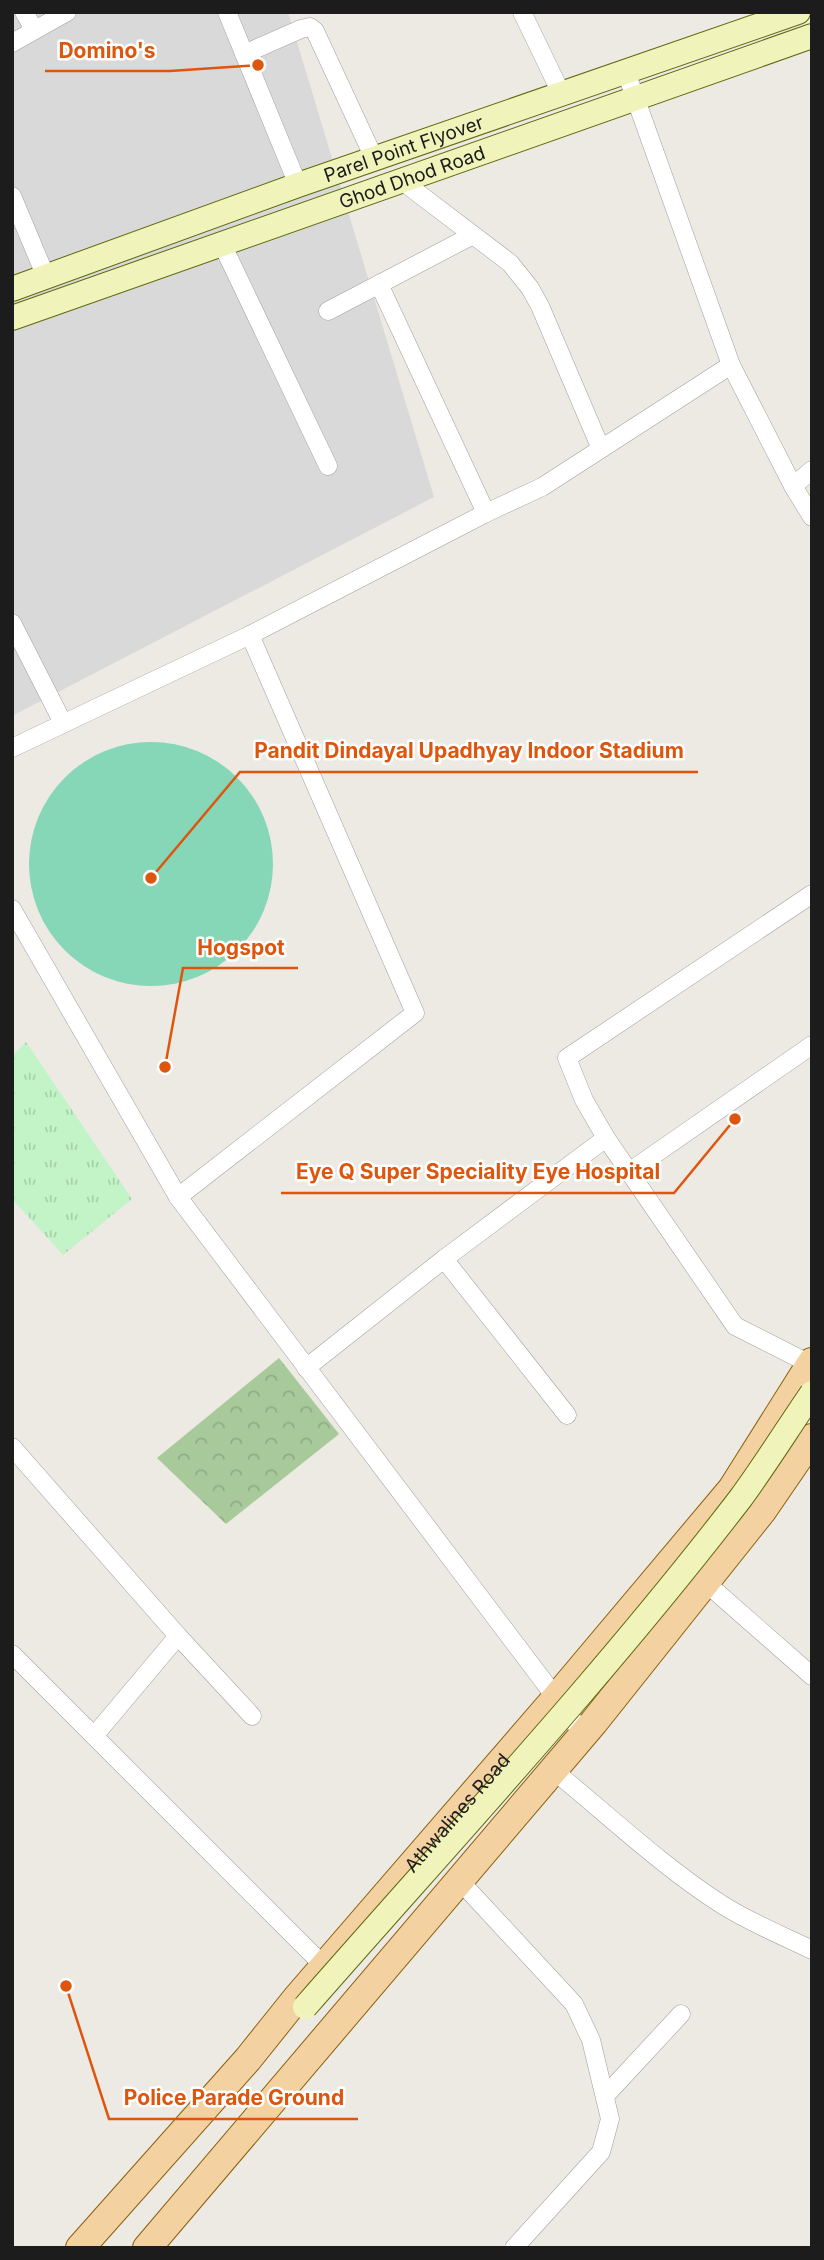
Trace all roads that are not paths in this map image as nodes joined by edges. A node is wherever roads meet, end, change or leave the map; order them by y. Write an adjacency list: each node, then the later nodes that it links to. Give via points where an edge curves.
1 (24, 12): 6 (street)
2 (67, 12): 6 (street)
3 (227, 12): 9 (street)
4 (522, 12): 11 (street)
5 (798, 12): 10 (main road, Parel Point Flyover)
6 (34, 29): 8 (street)
7 (812, 36): 12 (main road, Ghod Dhod Road)
8 (12, 43)
9 (244, 54): 13 (street, via 310,27); 15 (street)
10 (626, 72): 11 (main road, Parel Point Flyover); 12 (street)
11 (561, 93): 13 (main road, Parel Point Flyover)
12 (636, 98): 14 (main road, Ghod Dhod Road); 24 (street)
13 (374, 158): 15 (main road, Parel Point Flyover)
14 (402, 181): 17 (street); 18 (main road, Ghod Dhod Road)
15 (298, 185): 19 (main road, Parel Point Flyover)
16 (12, 196): 19 (street)
17 (473, 235): 20 (street); 25 (street, via 510,263 530,288)
18 (222, 244): 23 (main road, Ghod Dhod Road); 26 (street)
19 (46, 277): 21 (main road, Parel Point Flyover)
20 (379, 284): 22 (street); 29 (street)
21 (12, 289)
22 (328, 312)
23 (12, 318)
24 (731, 365): 25 (street); 28 (street)
25 (601, 449): 29 (street, via 542,487)
26 (328, 466)
27 (812, 470): 28 (street)
28 (793, 486): 30 (street)
29 (486, 513): 32 (street)
30 (812, 517)
31 (12, 623): 33 (street)
32 (250, 635): 33 (street); 40 (street, via 415,1013)
33 (63, 723): 34 (street)
34 (12, 748)
35 (812, 894): 38 (street, via 567,1058)
36 (12, 909): 40 (street)
37 (812, 1045): 39 (street)
38 (606, 1139): 39 (street); 41 (street)
39 (629, 1172): 42 (street, via 735,1326)
40 (178, 1197): 43 (street)
41 (444, 1259): 43 (street); 45 (street)
42 (811, 1363): 52 (main road, Athwalines Road, via 732,1489)
43 (306, 1368): 52 (street)
44 (812, 1393): 61 (main road, bridge, via 741,1497 572,1706 305,2007 267,2047)
45 (567, 1415)
46 (812, 1438): 48 (main road)
47 (12, 1447): 49 (street)
48 (705, 1582): 51 (street); 54 (main road)
49 (178, 1636): 53 (street); 55 (street)
50 (12, 1654): 55 (street)
51 (810, 1670)
52 (557, 1697): 54 (street); 59 (main road, Athwalines Road)
53 (252, 1716)
54 (584, 1735): 56 (main road)
55 (94, 1736): 59 (street)
56 (553, 1770): 57 (main road); 58 (street, via 719,1903)
57 (460, 1880): 62 (street, via 574,2004 591,2040); 64 (main road)
58 (812, 1950)
59 (325, 1967): 61 (main road, Athwalines Road)
60 (681, 2014): 62 (street)
61 (248, 2059): 63 (main road, Athwalines Road)
62 (605, 2096): 65 (street, via 610,2119 601,2152)
63 (80, 2248)
64 (147, 2248)
65 (514, 2248)

